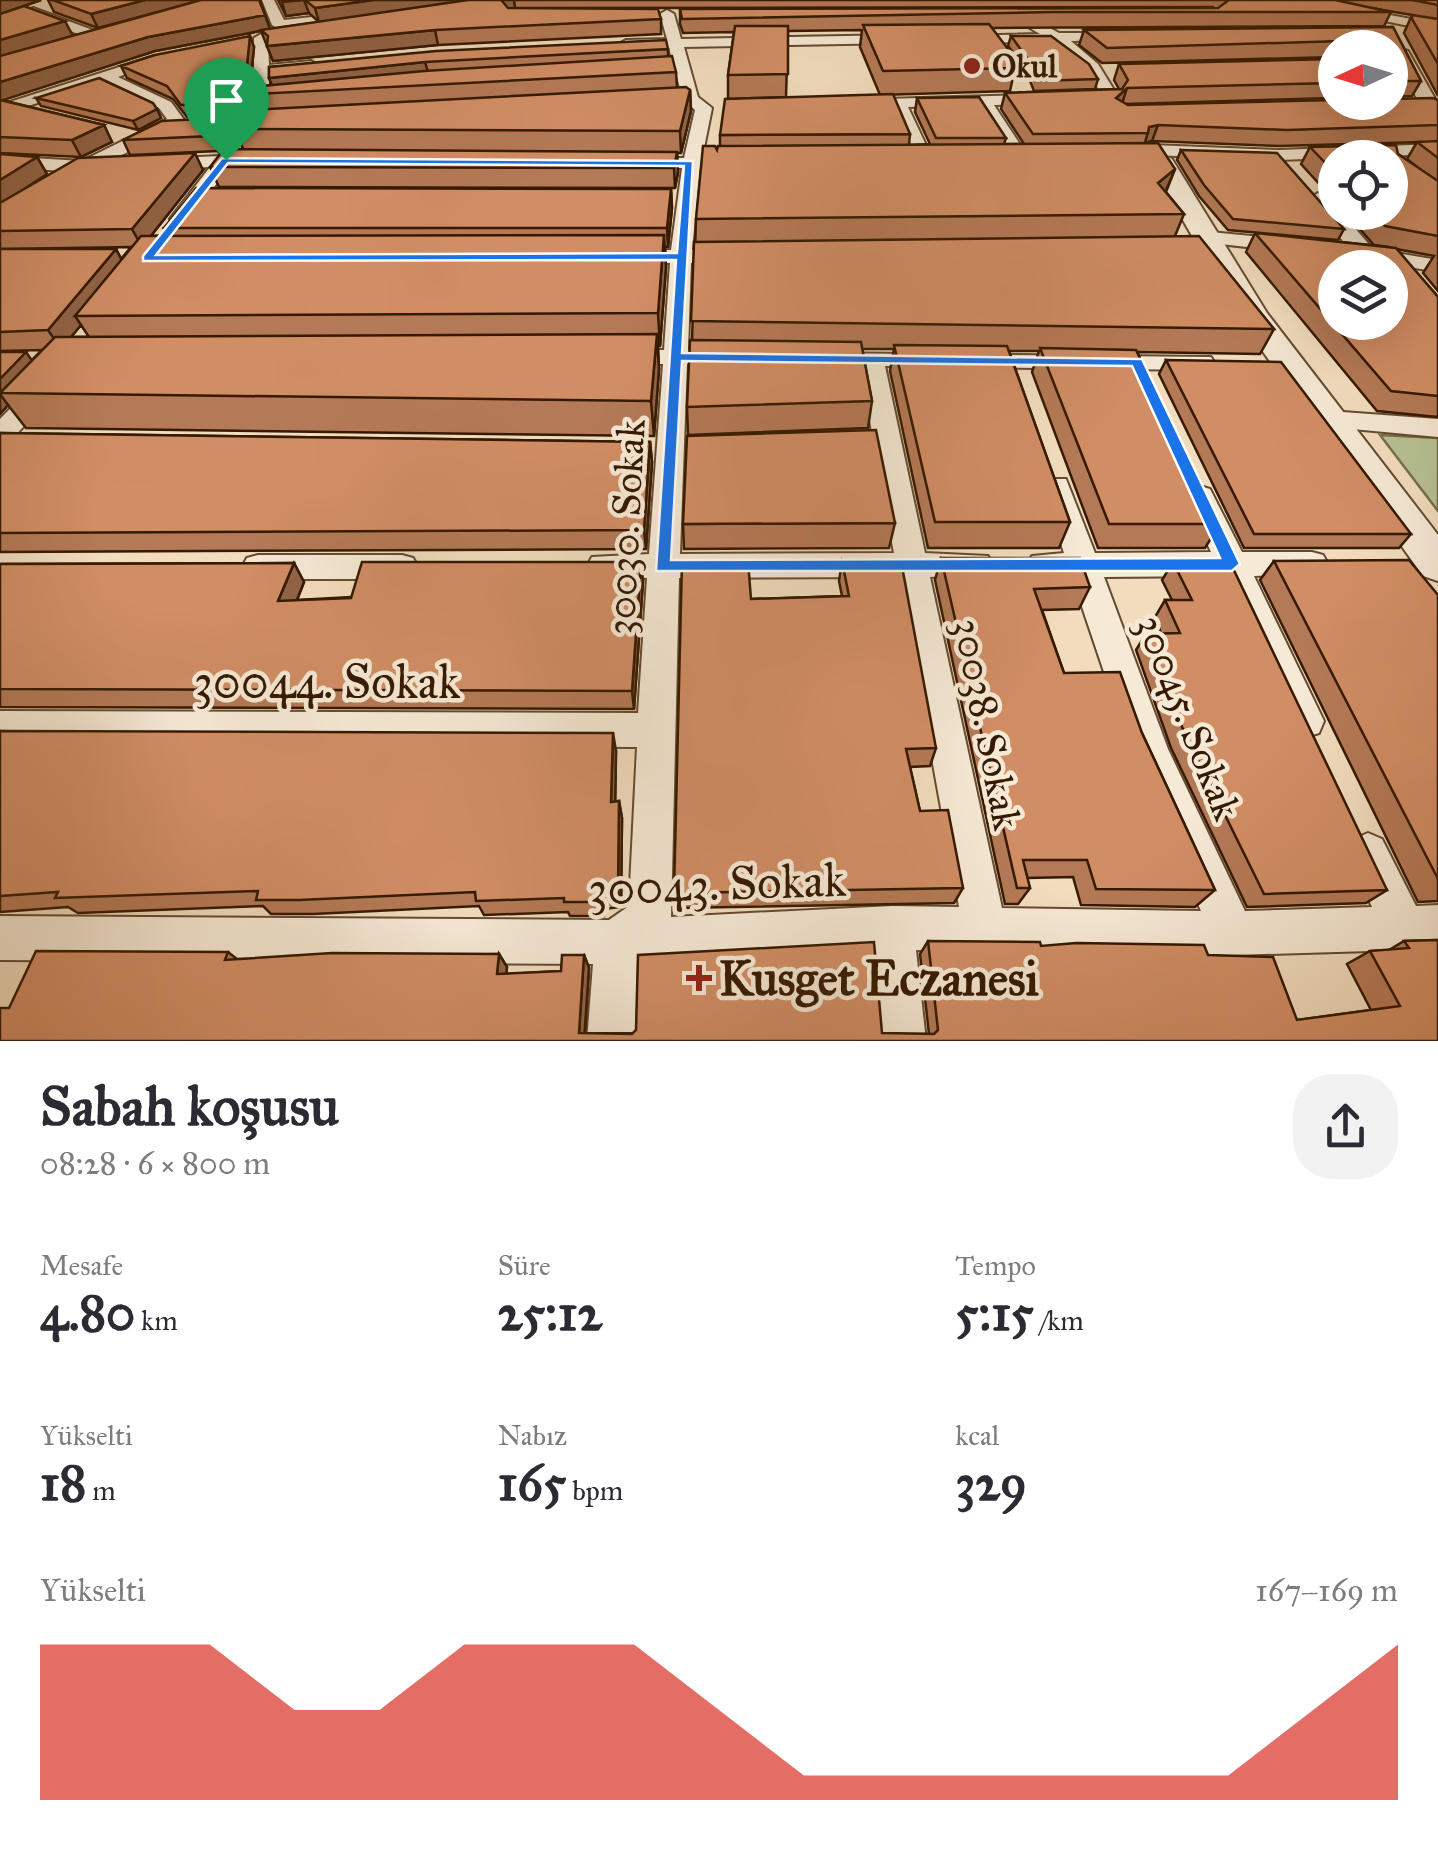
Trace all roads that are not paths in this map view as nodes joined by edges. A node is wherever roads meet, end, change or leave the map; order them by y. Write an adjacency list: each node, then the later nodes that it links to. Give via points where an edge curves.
1 (64, 0): 5 (street)
2 (268, 0): 27 (street, via 279,25 372,18 346,30 252,40)
3 (989, 0): 7 (street)
4 (1289, 0): 12 (street)
5 (32, 12): 9 (street); 13 (street)
6 (978, 14): 7 (street)
7 (1015, 14): 8 (street); 16 (street)
8 (1047, 14)
9 (16, 17)
10 (124, 28): 13 (street)
11 (1438, 28): 12 (street)
12 (1388, 30)
13 (98, 36): 20 (street); 23 (street)
14 (669, 36): 17 (street); 21 (street); 56 (street, 30030. Sokak, via 697,104)
15 (1143, 36): 16 (street)
16 (1053, 37): 18 (street); 29 (street)
17 (912, 39)
18 (992, 39): 19 (street); 24 (street)
19 (949, 40)
20 (80, 42)
21 (604, 45)
22 (174, 56): 23 (street)
23 (156, 59): 30 (street)
24 (1008, 60)
25 (321, 65): 27 (street)
26 (1409, 66): 40 (street)
27 (264, 70): 33 (street)
28 (1118, 71): 29 (street)
29 (1098, 72): 34 (street, via 1116,106)
30 (101, 74): 39 (street); 43 (street, via 165,105 177,120)
31 (1018, 78): 34 (street)
32 (281, 96): 33 (street)
33 (261, 98): 49 (street)
34 (1024, 99): 35 (street)
35 (982, 100): 36 (street); 51 (street)
36 (898, 102): 37 (street); 54 (street, via 935,162)
37 (840, 104)
38 (1409, 105): 40 (street)
39 (3, 107): 41 (street)
40 (1433, 108)
41 (45, 116)
42 (198, 125): 43 (street)
43 (164, 126): 45 (street)
44 (118, 134): 45 (street)
45 (137, 139): 58 (street)
46 (1438, 149): 48 (street)
47 (1149, 152): 59 (street); 62 (street)
48 (1408, 153)
49 (226, 160): 50 (street); 58 (street); 61 (street, via 209,197)
50 (281, 160)
51 (1022, 160)
52 (0, 161): 58 (street)
53 (614, 162): 56 (street)
54 (895, 162)
55 (764, 163): 56 (street)
56 (689, 164): 65 (street, 30030. Sokak, via 676,198)
57 (1318, 165): 59 (street)
58 (85, 167): 60 (street)
59 (1291, 169): 64 (street)
60 (50, 185)
61 (168, 234)
62 (1199, 246): 63 (street); 79 (street)
63 (1330, 250)
64 (1362, 250)
65 (682, 256): 66 (street); 67 (street); 72 (street, 30030. Sokak)
66 (760, 256)
67 (603, 257)
68 (1408, 261): 69 (street)
69 (1438, 266)
70 (1408, 275): 71 (street)
71 (1416, 284)
72 (676, 356): 73 (street); 74 (street); 99 (street, 30030. Sokak)
73 (598, 357)
74 (761, 357)
75 (798, 358): 76 (street)
76 (871, 358): 77 (street); 86 (street, 30038. Sokak)
77 (1012, 360): 78 (street); 82 (street)
78 (1137, 362): 79 (street); 81 (street)
79 (1287, 364): 83 (street)
80 (59, 372): 85 (street)
81 (1153, 395)
82 (1025, 398)
83 (1330, 420): 84 (street); 95 (street)
84 (1438, 428)
85 (0, 438): 87 (street)
86 (885, 441): 88 (street); 96 (street, 30038. Sokak)
87 (40, 442)
88 (807, 444)
89 (1045, 453): 92 (street, 30045. Sokak)
90 (1184, 463): 93 (street)
91 (1399, 563): 95 (street)
92 (1084, 564): 93 (street); 96 (street); 108 (street, 30045. Sokak, via 1150,752)
93 (1232, 564): 94 (street); 103 (street)
94 (1343, 564)
95 (1437, 564)
96 (914, 565): 99 (street); 107 (street, 30038. Sokak)
97 (429, 566): 100 (street)
98 (565, 566): 99 (street)
99 (662, 566): 102 (street, 30030. Sokak)
100 (234, 567)
101 (0, 728): 102 (street, 30044. Sokak)
102 (654, 730): 110 (street, 30030. Sokak, via 650,917)
103 (1322, 756)
104 (1355, 825): 106 (street)
105 (892, 928): 107 (street, 30043. Sokak); 110 (street, 30043. Sokak); 112 (street)
106 (1421, 928): 108 (street, 30043. Sokak)
107 (985, 930): 108 (street, 30043. Sokak)
108 (1234, 933)
109 (0, 938): 110 (street, 30043. Sokak)
110 (616, 942): 111 (street)
111 (611, 1041)
112 (902, 1041)

